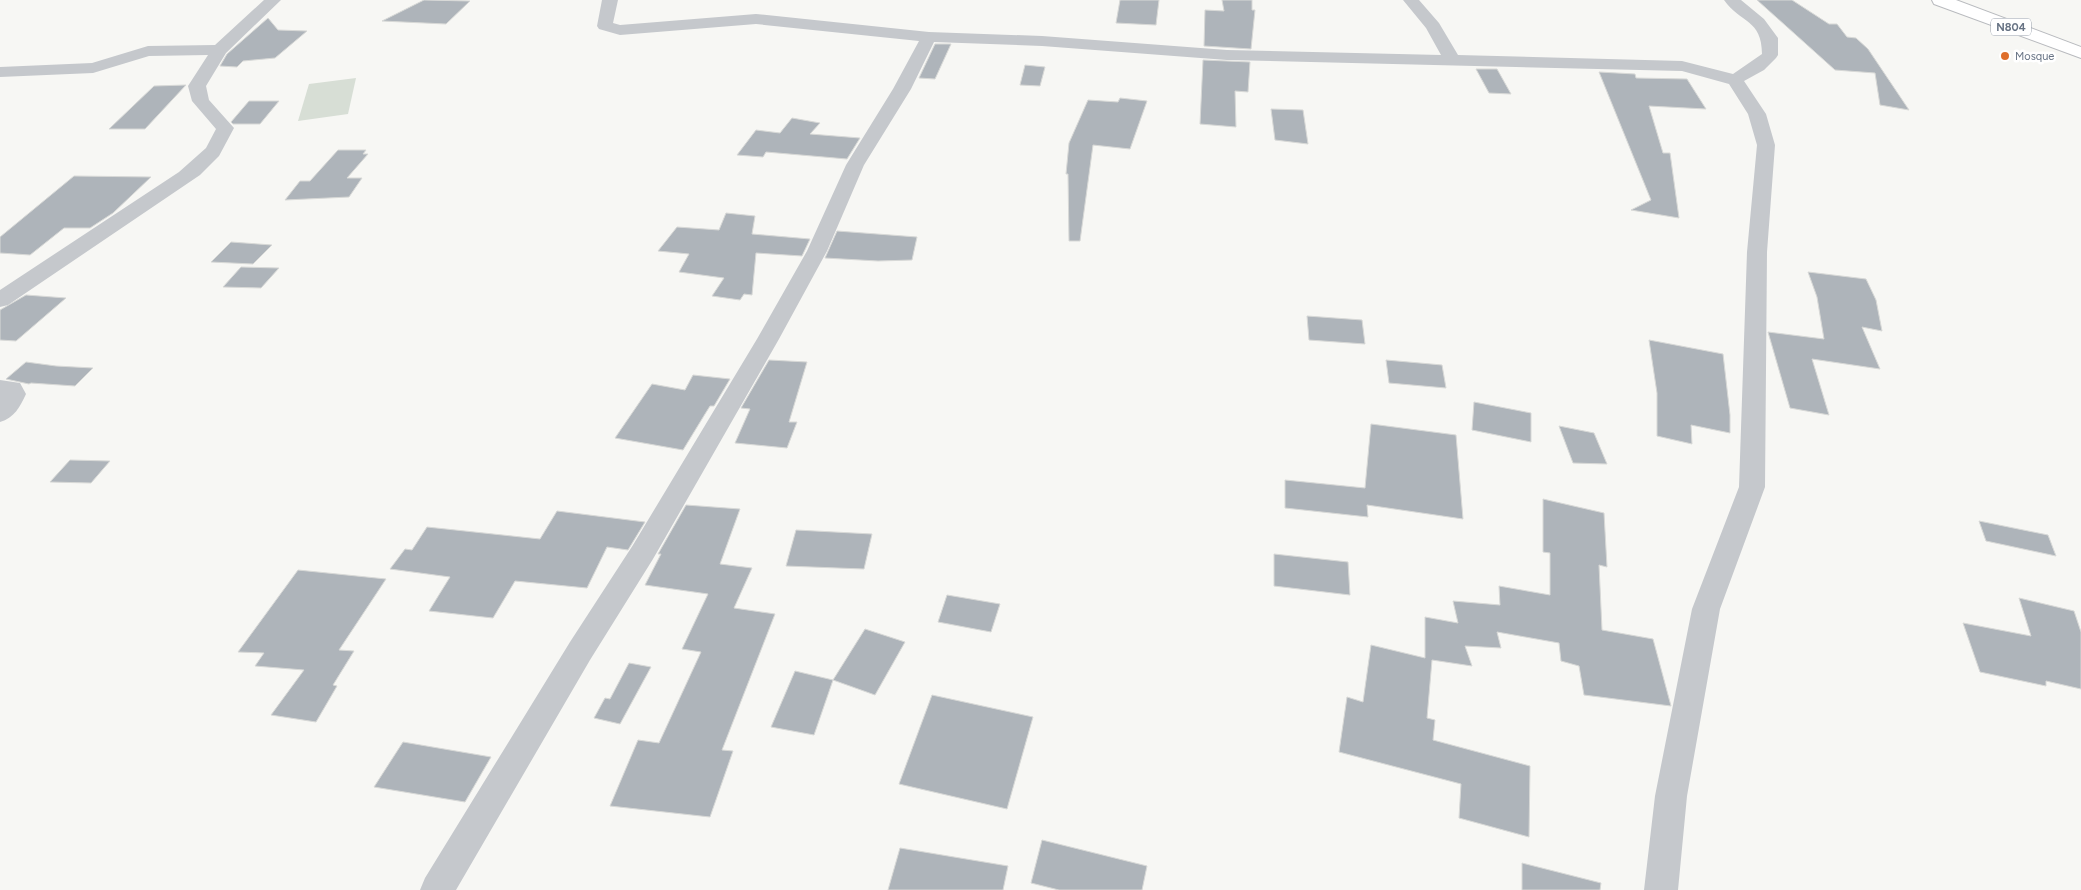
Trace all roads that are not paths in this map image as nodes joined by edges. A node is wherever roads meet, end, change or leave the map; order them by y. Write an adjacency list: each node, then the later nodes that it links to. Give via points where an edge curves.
1 (273, 0): 9 (street)
2 (610, 0): 7 (street, via 604,26 620,30 756,19)
3 (1411, 0): 11 (street, via 1433,26)
4 (1732, 0): 13 (street, via 1758,22 1770,38 1770,55)
5 (1940, 0): 10 (highway, N804)
6 (1960, 0): 8 (highway, N804)
7 (929, 37): 11 (street, via 1042,41 1227,55); 17 (street, via 855,166 817,251 768,340)
8 (2081, 44)
9 (219, 50): 12 (street, via 148,51 93,68); 14 (street, via 197,91 201,101 224,128 220,143 178,182)
10 (2081, 53)
11 (1452, 60): 13 (street, via 1682,66)
12 (0, 72)
13 (1735, 80): 18 (street, via 1757,114 1766,146 1757,252 1752,487 1706,609 1670,796)
14 (0, 300)
15 (0, 388): 16 (street, via 12,389 14,394)
16 (0, 414)
17 (437, 890)
18 (1661, 890)

